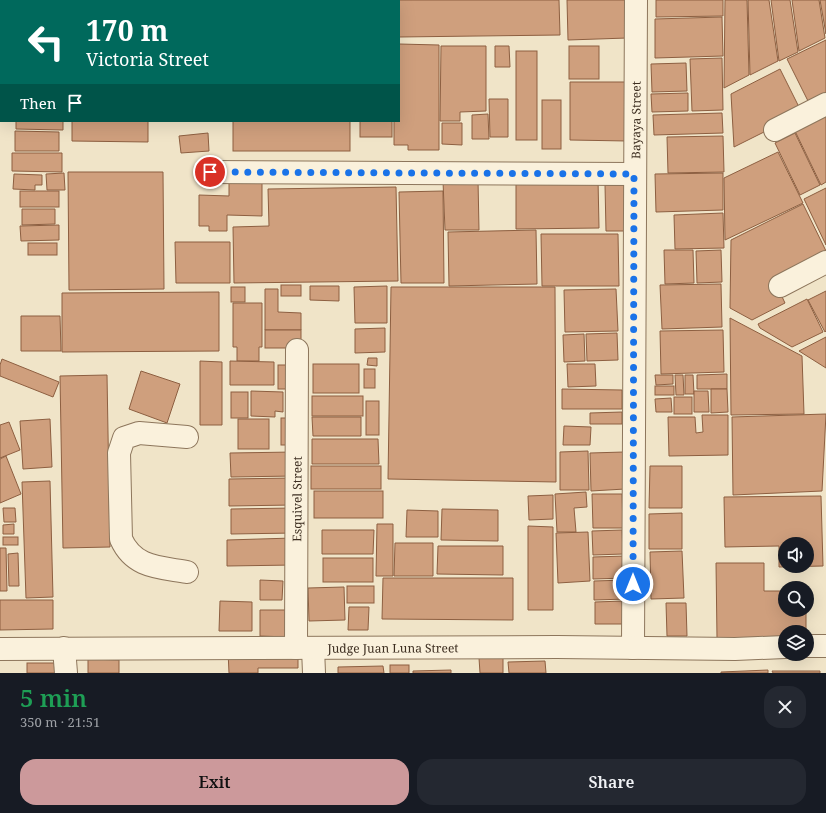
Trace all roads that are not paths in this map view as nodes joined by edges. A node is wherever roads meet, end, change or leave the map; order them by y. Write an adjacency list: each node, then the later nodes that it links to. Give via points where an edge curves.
1 (636, 0): 5 (street, Bayaya Street)
2 (826, 104): 3 (street)
3 (774, 130)
4 (210, 172): 5 (street)
5 (634, 174): 16 (street, Bayaya Street)
6 (826, 262): 7 (street)
7 (780, 286)
8 (297, 350): 15 (street, Esquivel Street)
9 (187, 437): 10 (street, via 139,433 124,438 118,452 121,539 126,552 140,562)
10 (187, 572)
11 (814, 646): 12 (street)
12 (826, 646)
13 (778, 647): 16 (street, Judge Juan Luna Street)
14 (64, 648): 15 (street, Judge Juan Luna Street); 17 (street, Judge Juan Luna Street); 18 (street)
15 (305, 648): 16 (street, Judge Juan Luna Street); 19 (street, Esquivel Street)
16 (633, 648)
17 (0, 649)
18 (66, 673)
19 (314, 673)

